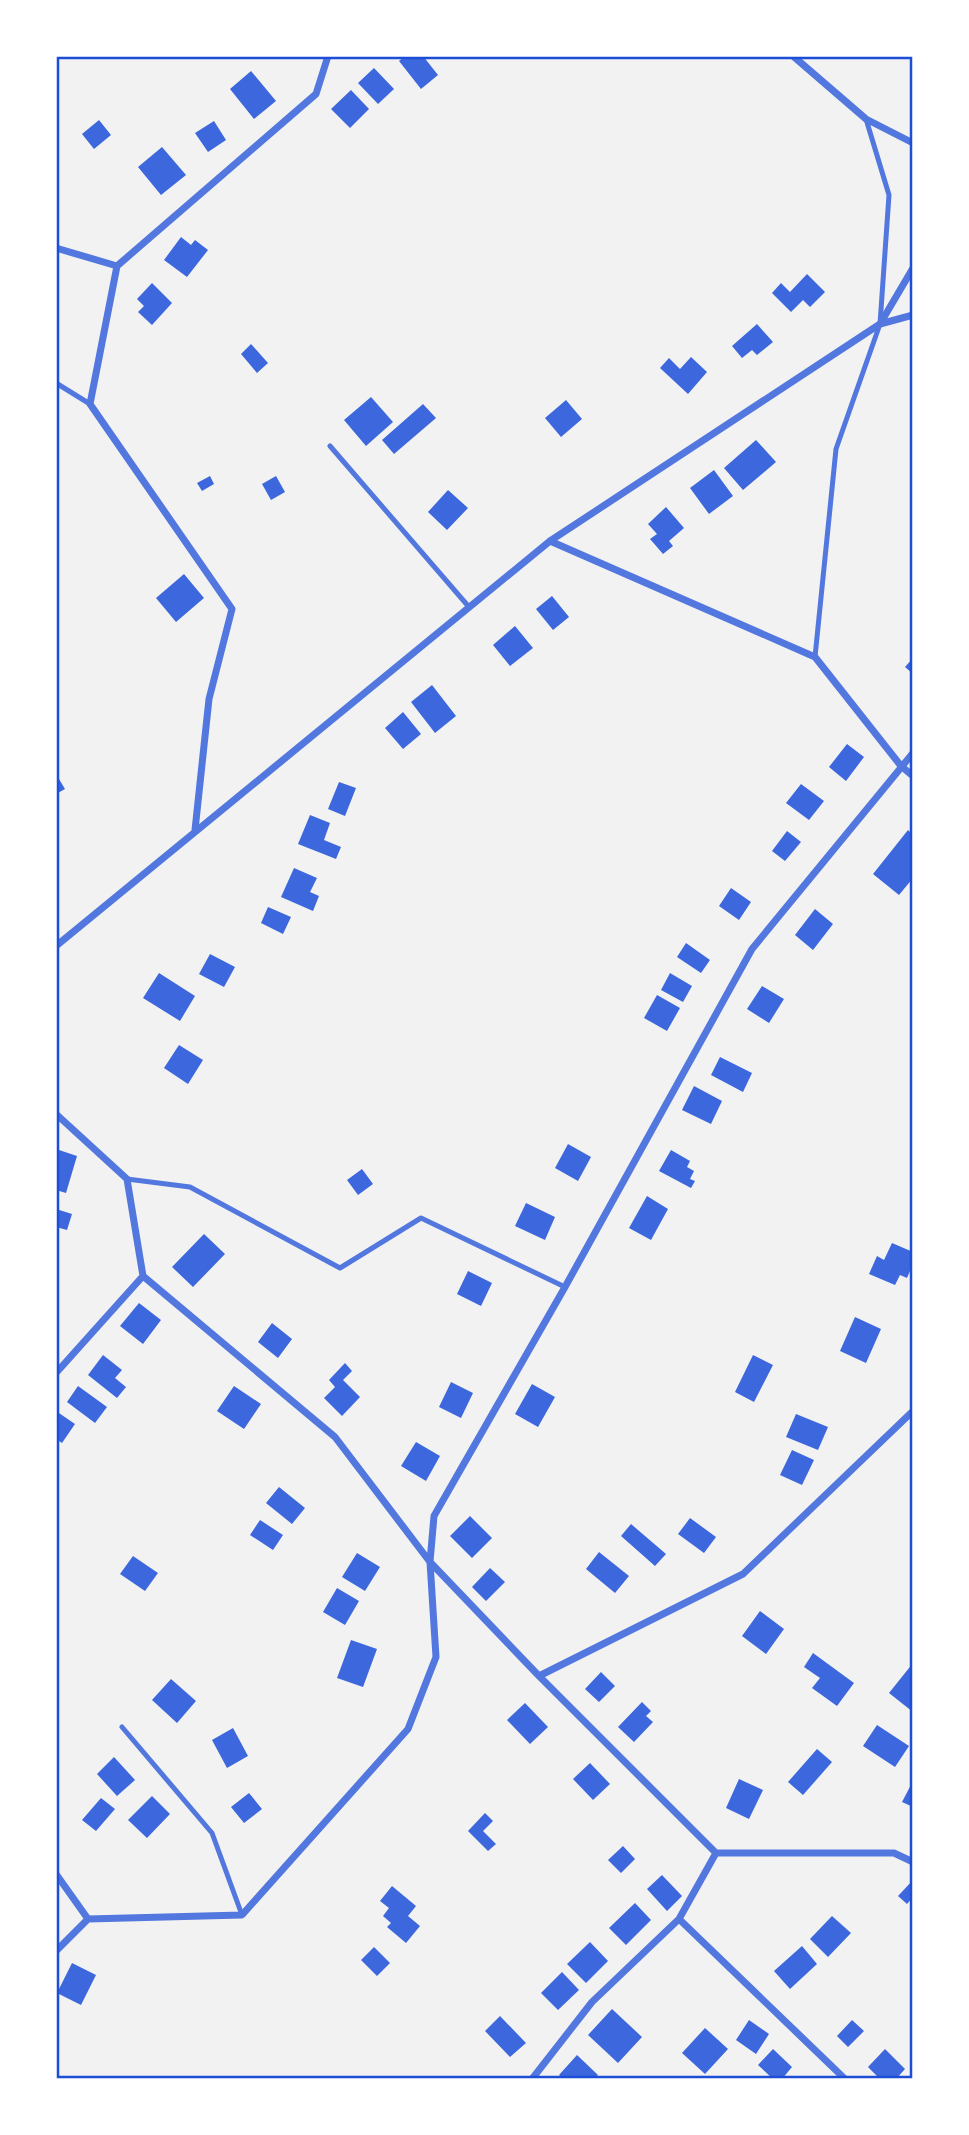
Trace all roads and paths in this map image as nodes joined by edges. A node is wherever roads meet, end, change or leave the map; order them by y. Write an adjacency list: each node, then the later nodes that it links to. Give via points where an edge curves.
1 (328, 56): 6 (street, via 316,94)
2 (793, 56): 3 (street)
3 (866, 120): 4 (street); 9 (lane, via 889,195)
4 (913, 143)
5 (56, 248): 6 (street)
6 (117, 266): 11 (street)
7 (913, 268): 9 (street)
8 (913, 315): 9 (street)
9 (880, 324): 13 (street); 15 (lane, via 836,449)
10 (56, 383): 11 (lane)
11 (90, 404): 19 (street, via 232,609 209,699)
12 (330, 446): 14 (lane)
13 (550, 541): 14 (street); 15 (street)
14 (469, 607): 19 (street)
15 (816, 657): 17 (street)
16 (913, 753): 17 (street)
17 (901, 766): 18 (street); 24 (street, via 752,949)
18 (913, 776)
19 (195, 831): 20 (street)
20 (56, 946)
21 (56, 1114): 22 (street)
22 (127, 1179): 23 (street); 24 (lane, via 190,1187 340,1268 421,1218)
23 (143, 1276): 25 (street); 27 (street, via 335,1437)
24 (565, 1287): 27 (street, via 434,1516)
25 (56, 1373)
26 (913, 1411): 28 (street, via 743,1574)
27 (430, 1562): 28 (street); 33 (street, via 436,1657 408,1729)
28 (539, 1676): 30 (street)
29 (122, 1727): 33 (lane, via 212,1833)
30 (716, 1853): 31 (street, via 894,1853); 35 (street)
31 (913, 1862)
32 (56, 1874): 34 (street)
33 (242, 1915): 34 (street)
34 (88, 1919): 36 (street)
35 (678, 1919): 37 (street, via 592,2002); 38 (street)
36 (56, 1951)
37 (532, 2079)
38 (845, 2079)

